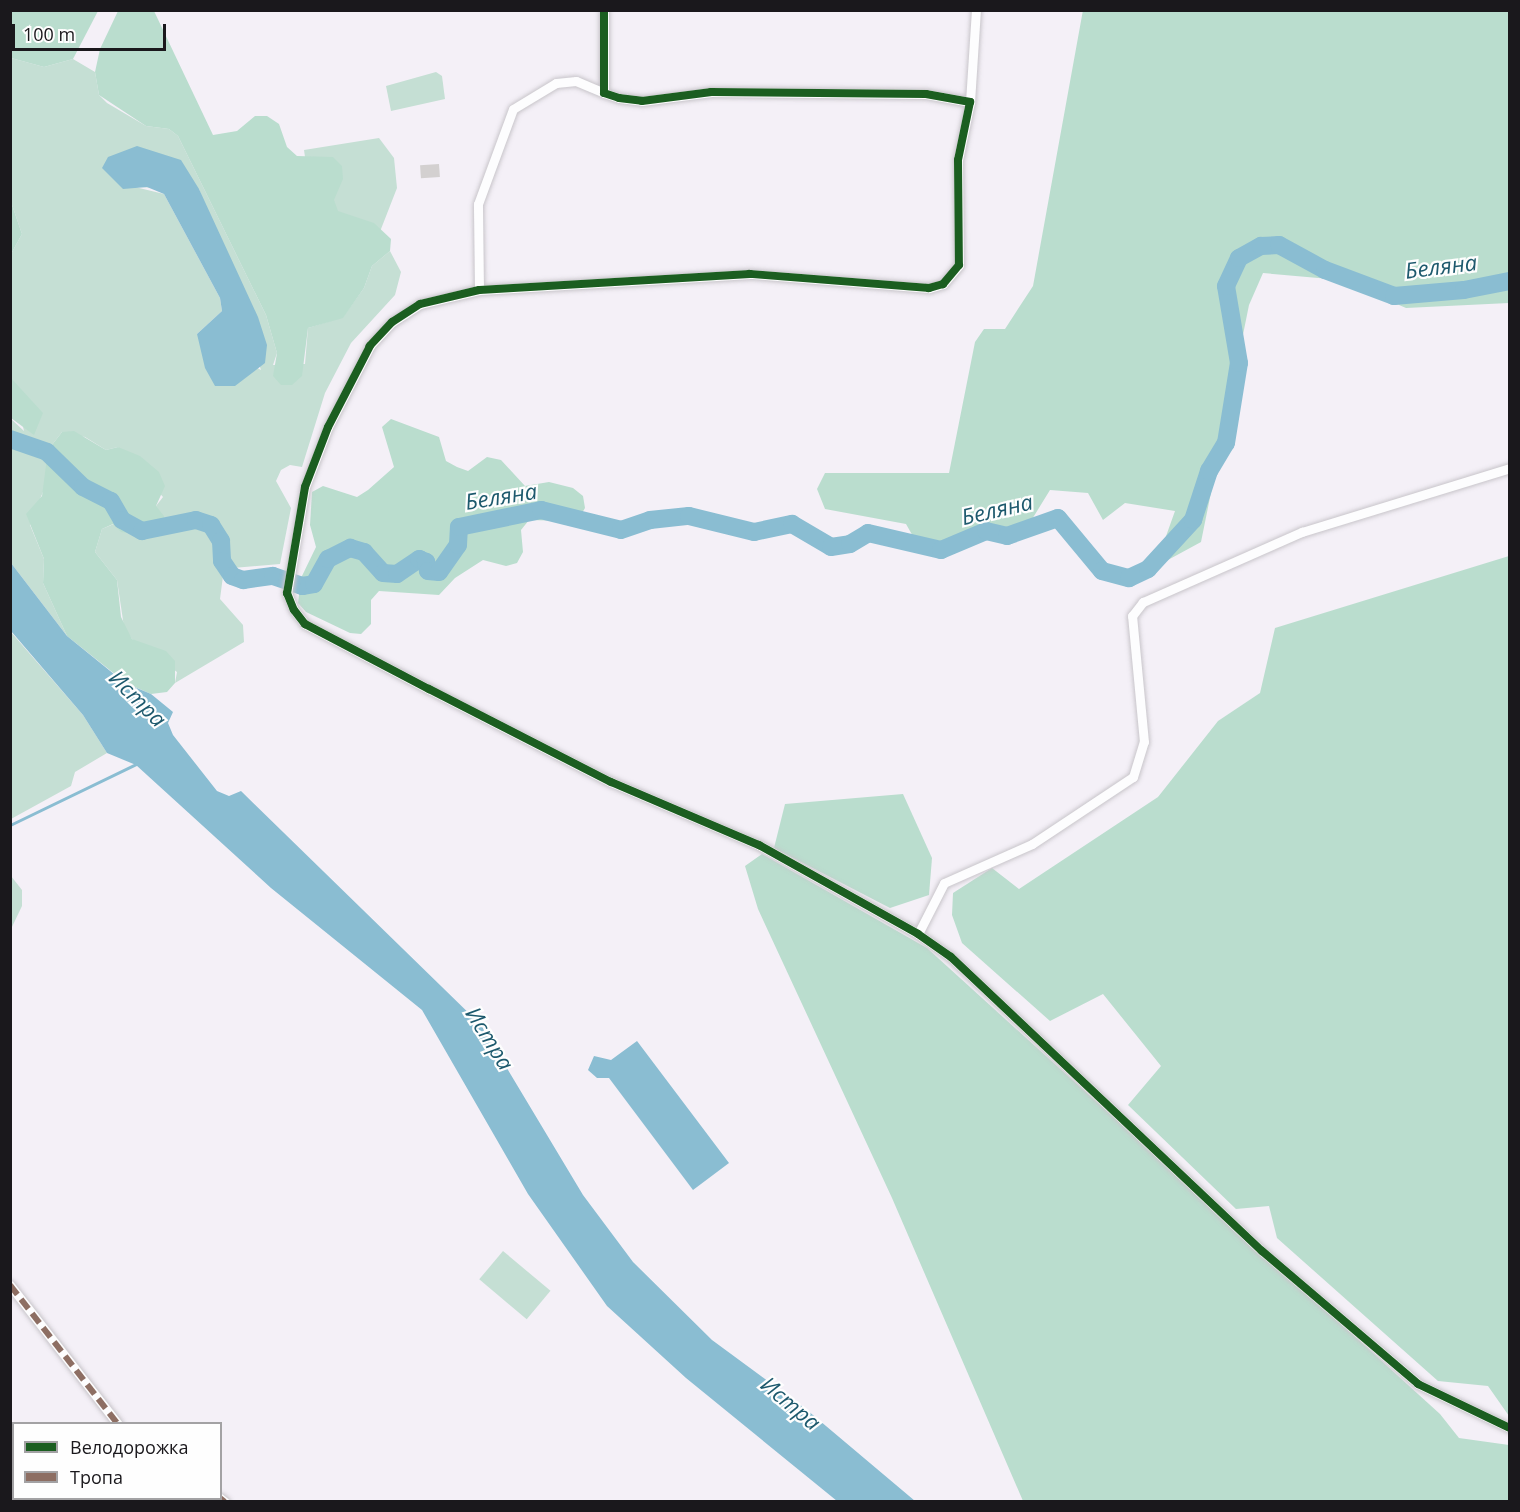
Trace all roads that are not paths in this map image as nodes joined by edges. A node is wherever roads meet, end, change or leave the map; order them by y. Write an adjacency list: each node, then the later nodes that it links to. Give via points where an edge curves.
1 (604, 10): 3 (street)
2 (976, 10): 4 (street)
3 (604, 93): 4 (street, via 629,101 711,92 926,94); 5 (street, via 576,81 556,83 513,110 478,204)
4 (970, 102): 5 (street, via 958,160 959,265 943,284 884,287 750,274)
5 (479, 290): 7 (street, via 420,304 392,322 370,346 328,427 305,487 287,593 305,624 611,782 759,845)
6 (1509, 468): 7 (street, via 1302,532 1143,602 1132,616 1144,742 1133,777 1032,844 944,883)
7 (918, 934): 10 (street, via 951,957 1262,1251 1418,1384)
8 (10, 1285): 9 (street)
9 (116, 1422)
10 (1509, 1428)

